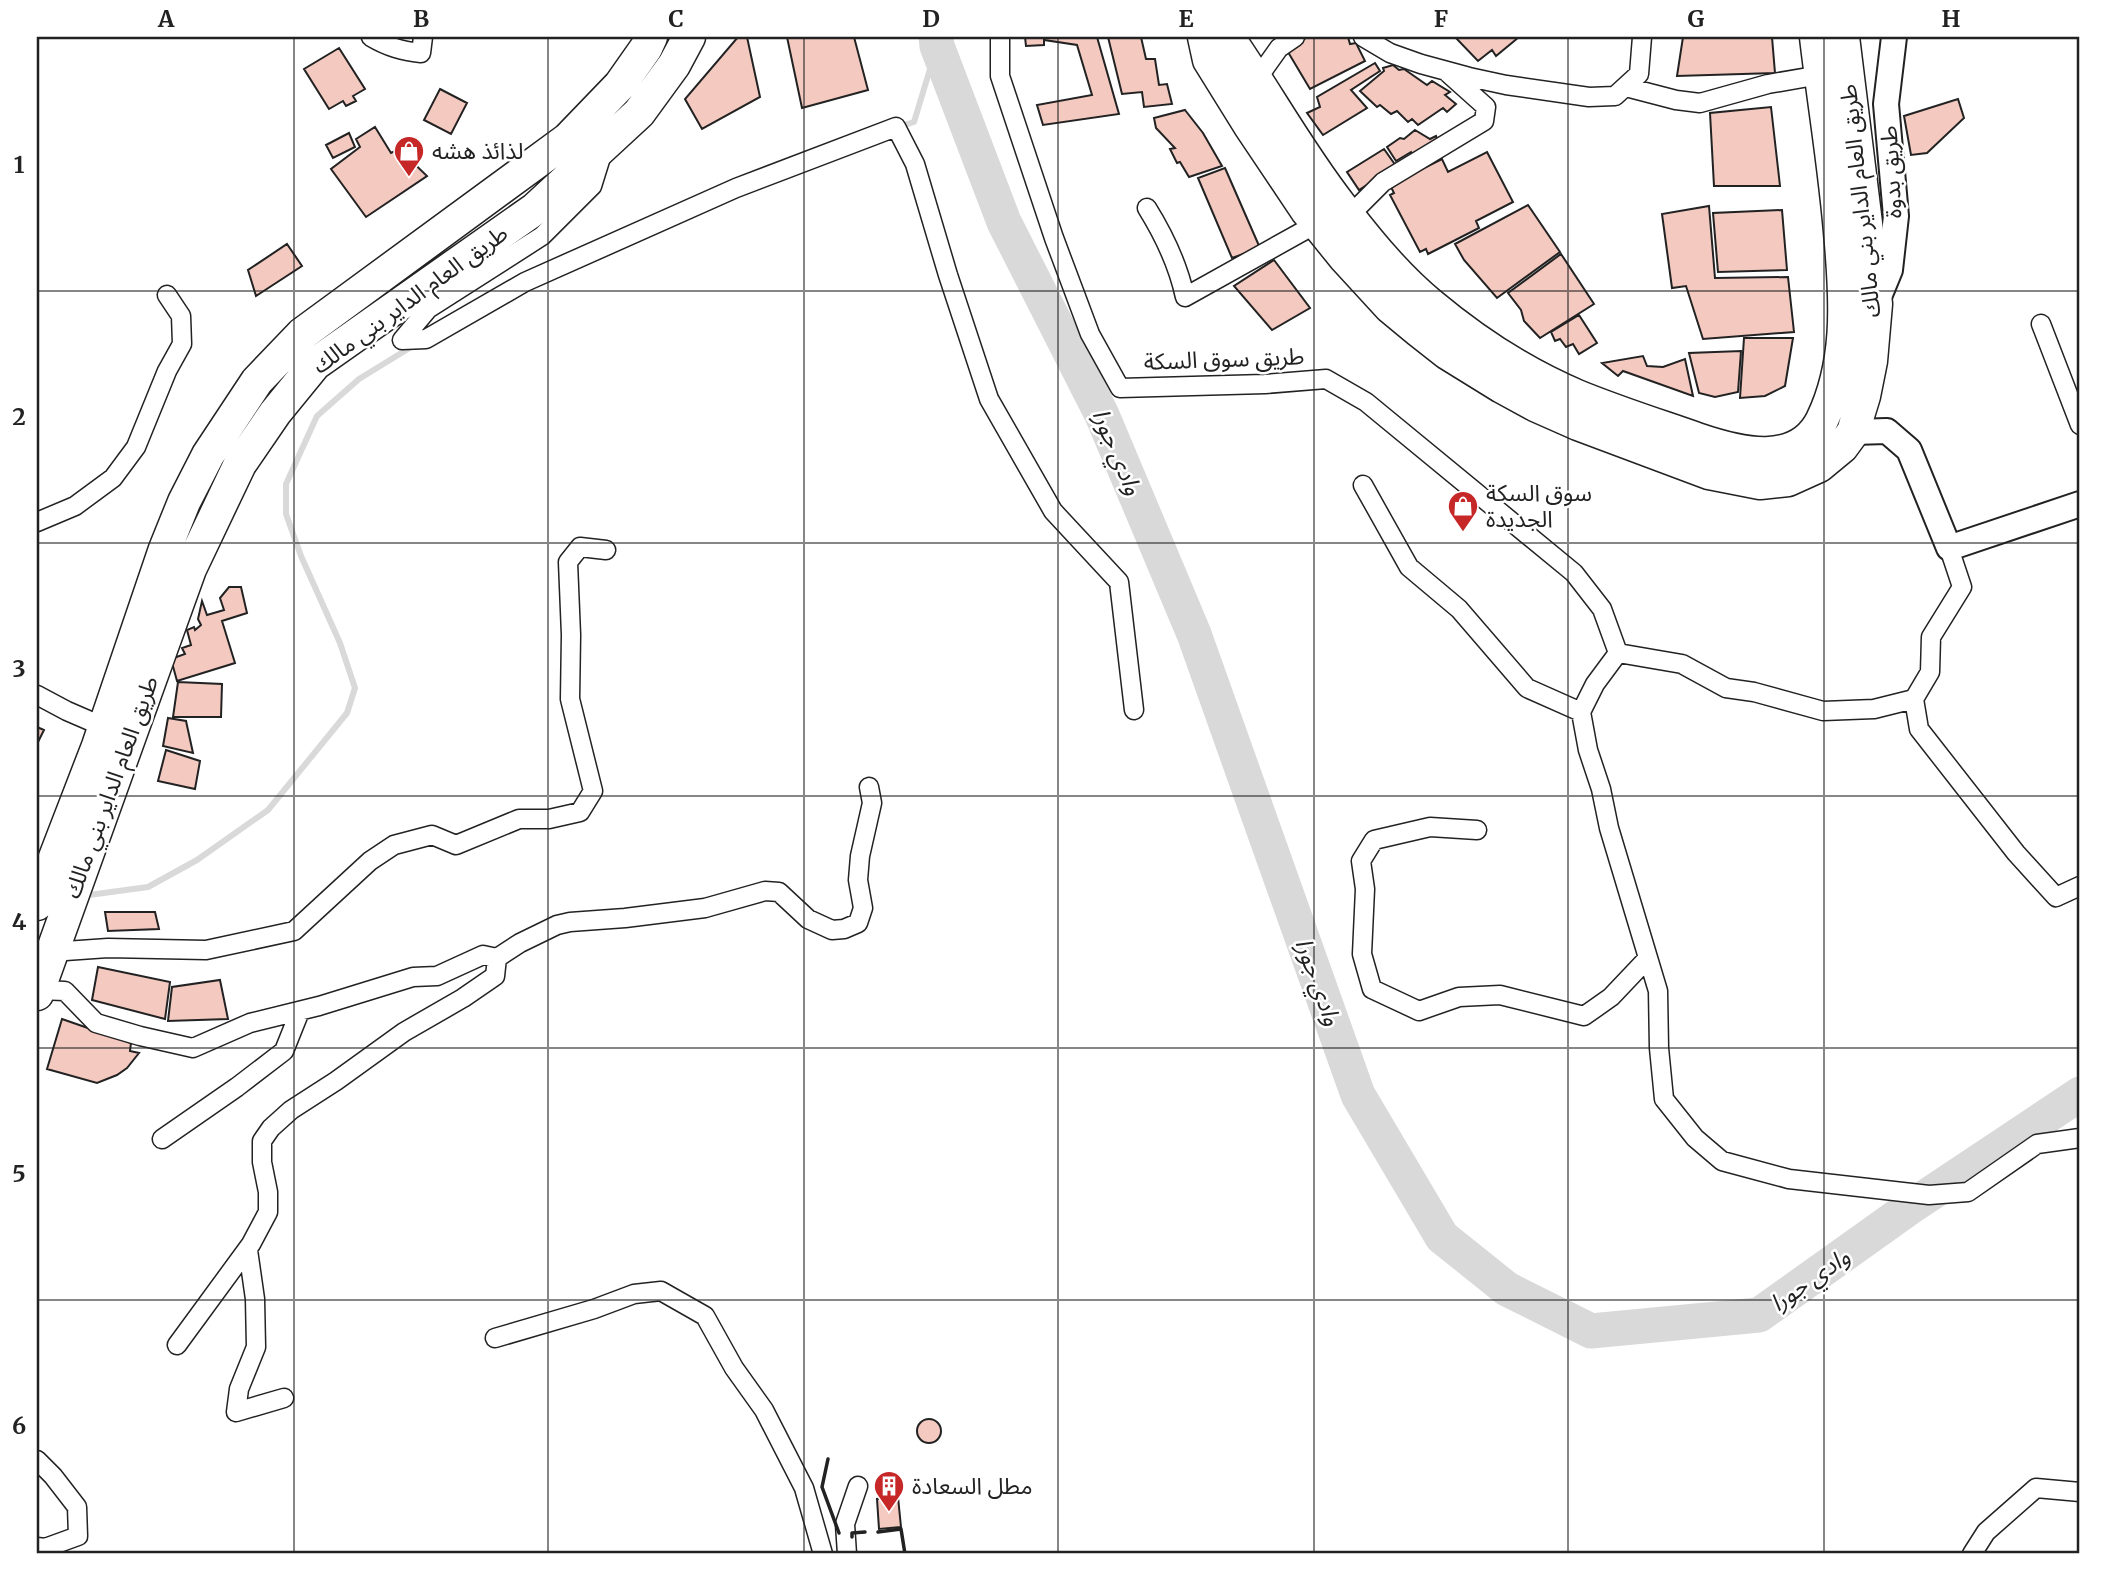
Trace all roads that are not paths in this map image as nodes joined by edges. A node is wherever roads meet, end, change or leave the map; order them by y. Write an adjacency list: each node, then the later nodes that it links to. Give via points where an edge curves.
1 (371, 37): 2 (street, via 400,51 421,53)
2 (422, 37)
3 (651, 37): 38 (highway, طريق العام الداير بني مالك, via 620,85 568,139 302,334 257,381 208,455 184,502)
4 (689, 37): 18 (highway, طريق العام الداير بني مالك, via 639,113)
5 (1000, 37): 33 (street, طريق سوق السكة, via 1000,76 1054,238 1090,334 1120,388 1326,379 1366,402 1574,573 1602,609)
6 (1204, 37): 21 (highway, طريق العام الداير بني مالك, via 1209,60)
7 (1223, 37): 16 (highway, طريق العام الداير بني مالك)
8 (1295, 37): 16 (street, via 1279,48)
9 (1363, 37): 14 (street, via 1390,53)
10 (1642, 37): 17 (street, via 1640,74)
11 (1816, 37): 15 (highway, طريق العام الداير بني مالك)
12 (1843, 37): 23 (highway, طريق العام الداير بني مالك)
13 (1894, 37): 23 (street, طريق بدوة, via 1886,104 1896,216 1890,270)
14 (1446, 71): 17 (street, via 1589,97 1615,96); 20 (street, via 1486,107 1484,121 1382,182)
15 (1820, 75): 17 (street, via 1700,103); 25 (highway, طريق العام الداير بني مالك, via 1846,297 1839,373)
16 (1257, 79): 20 (highway, طريق العام الداير بني مالك)
17 (1626, 87)
18 (604, 147): 36 (street, via 592,186 541,236 428,309 402,340 426,339 525,282 736,188 896,127 915,164 989,399 1053,511 1119,582); 43 (highway, طريق العام الداير بني مالك, via 535,209 315,364 240,464 190,569)
19 (1147, 208): 21 (street, via 1179,269 1185,298)
20 (1349, 216): 25 (highway, طريق العام الداير بني مالك, via 1430,304 1491,349 1575,395 1738,452 1788,450 1807,440)
21 (1316, 223): 27 (highway, طريق العام الداير بني مالك, via 1390,307 1447,353 1578,425 1709,472 1759,483 1788,480 1819,466)
22 (167, 295): 30 (street, via 181,316 182,344 136,447 113,478 75,506)
23 (1876, 304): 27 (highway, طريق العام الداير بني مالك, via 1871,361)
24 (2041, 324): 26 (street)
25 (1821, 423): 27 (highway)
26 (2080, 425)
27 (1853, 432): 31 (street, via 1887,431 1909,450)
28 (1363, 485): 37 (street, via 1409,567 1459,609 1527,688)
29 (2080, 504): 31 (street)
30 (37, 522)
31 (1949, 548): 35 (street, via 1962,587 1931,637 1930,672)
32 (606, 550): 43 (street, via 580,547 568,562 570,699 593,790 580,812 550,819 519,819 456,845 432,835 394,845 370,861 294,931 206,950)
33 (1618, 653): 35 (street, via 1682,664 1726,688 1823,711 1874,709); 37 (street)
34 (37, 695): 38 (street)
35 (1914, 699): 41 (street, via 1919,729 2016,852 2056,897)
36 (1135, 710)
37 (1581, 712): 45 (street)
38 (104, 727): 42 (highway, طريق العام الداير بني مالك)
39 (869, 787): 44 (street, via 872,803 860,856 863,908 858,923 832,930 808,919 779,892 765,891 705,908 557,925)
40 (1478, 830): 45 (street, via 1430,827 1374,840 1361,861 1365,889 1362,954 1371,989 1419,1011 1459,997 1500,995 1584,1016 1611,997)
41 (2080, 886)
42 (37, 904)
43 (51, 951): 46 (highway, طريق العام الداير بني مالك)
44 (497, 958): 47 (street, via 483,955 437,976 413,977); 50 (street, via 495,976 404,1032 271,1128 262,1141 268,1212)
45 (1648, 958): 48 (street, via 1658,991 1664,1099 1722,1161 1789,1179 1928,1195 1968,1192 2037,1144)
46 (38, 992): 47 (street, via 65,991 96,1023 193,1048 250,1023)
47 (300, 1012): 49 (street, via 284,1051)
48 (2080, 1138)
49 (162, 1139)
50 (248, 1250): 52 (street); 53 (street, via 256,1299 256,1347 239,1389 236,1412)
51 (495, 1338): 58 (street, via 635,1294 661,1291 705,1316 764,1410 804,1488)
52 (177, 1345)
53 (284, 1398)
54 (37, 1460): 57 (street, via 77,1507 78,1536)
55 (858, 1486): 59 (street, via 845,1524)
56 (2080, 1492): 60 (street, via 2036,1488 1986,1532)
57 (37, 1547)
58 (823, 1554)
59 (847, 1554)
60 (1972, 1554)

